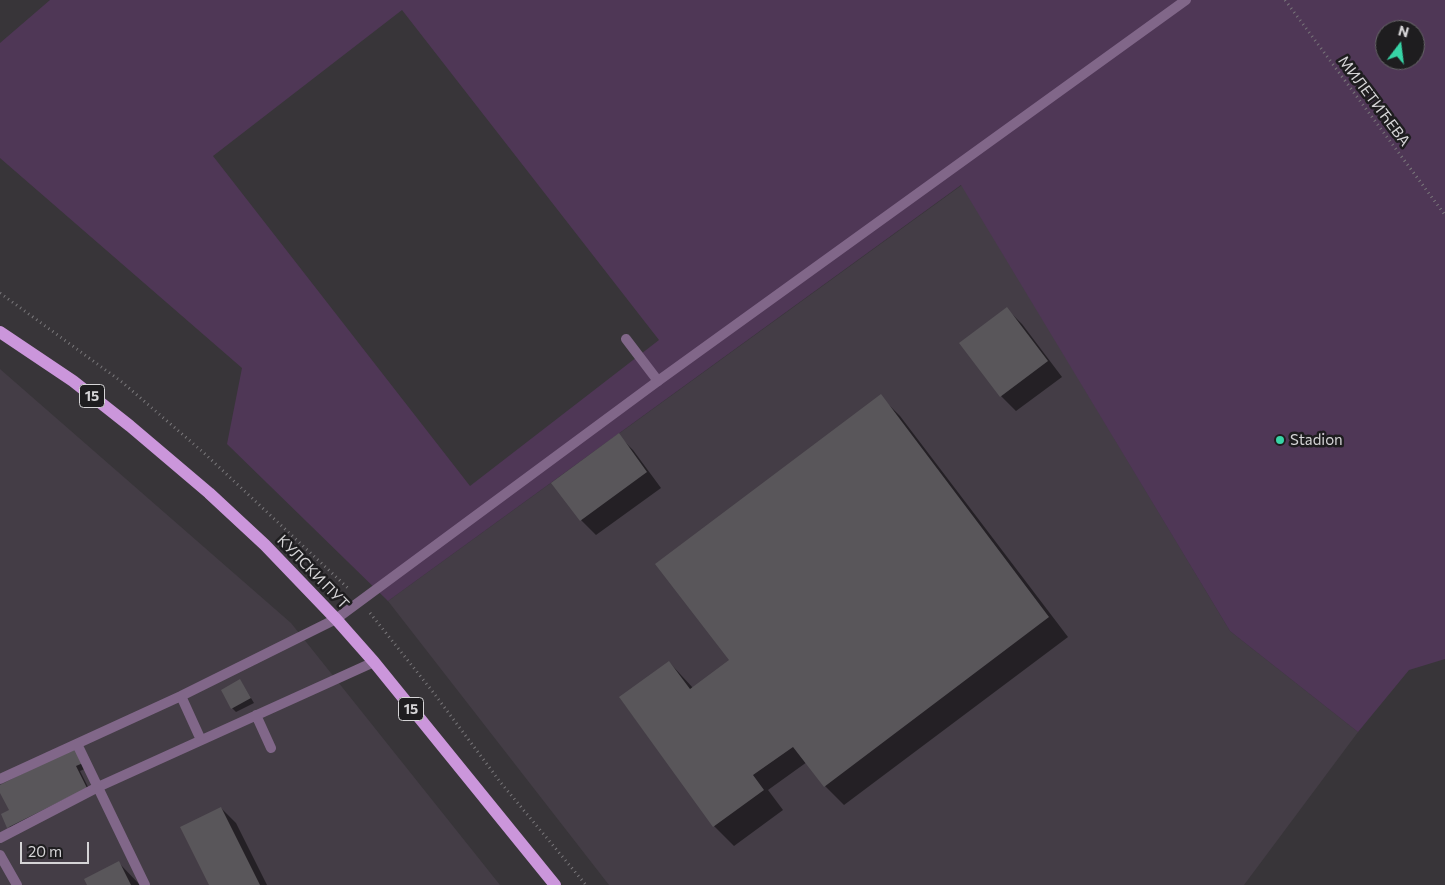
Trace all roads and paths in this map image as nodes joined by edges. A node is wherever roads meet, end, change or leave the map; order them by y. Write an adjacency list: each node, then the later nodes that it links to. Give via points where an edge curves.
1 (1186, 0): 6 (street)
2 (1285, 0): 3 (path, МИЛЕТИЋЕВА)
3 (1445, 215)
4 (0, 332): 7 (main road, КУЛСКИ ПУТ / 15, via 73,381 209,493)
5 (626, 339): 6 (street)
6 (658, 381): 7 (street)
7 (336, 618): 8 (main road, КУЛСКИ ПУТ / 15); 9 (street)
8 (374, 662): 10 (street); 20 (main road, КУЛСКИ ПУТ / 15)
9 (181, 696): 11 (street); 12 (street)
10 (256, 715): 11 (street); 13 (street)
11 (201, 740): 15 (street)
12 (77, 744): 14 (street); 15 (street)
13 (271, 748)
14 (0, 779)
15 (98, 787): 16 (street); 19 (street)
16 (0, 838)
17 (0, 856): 18 (street)
18 (17, 885)
19 (145, 885)
20 (555, 885)

